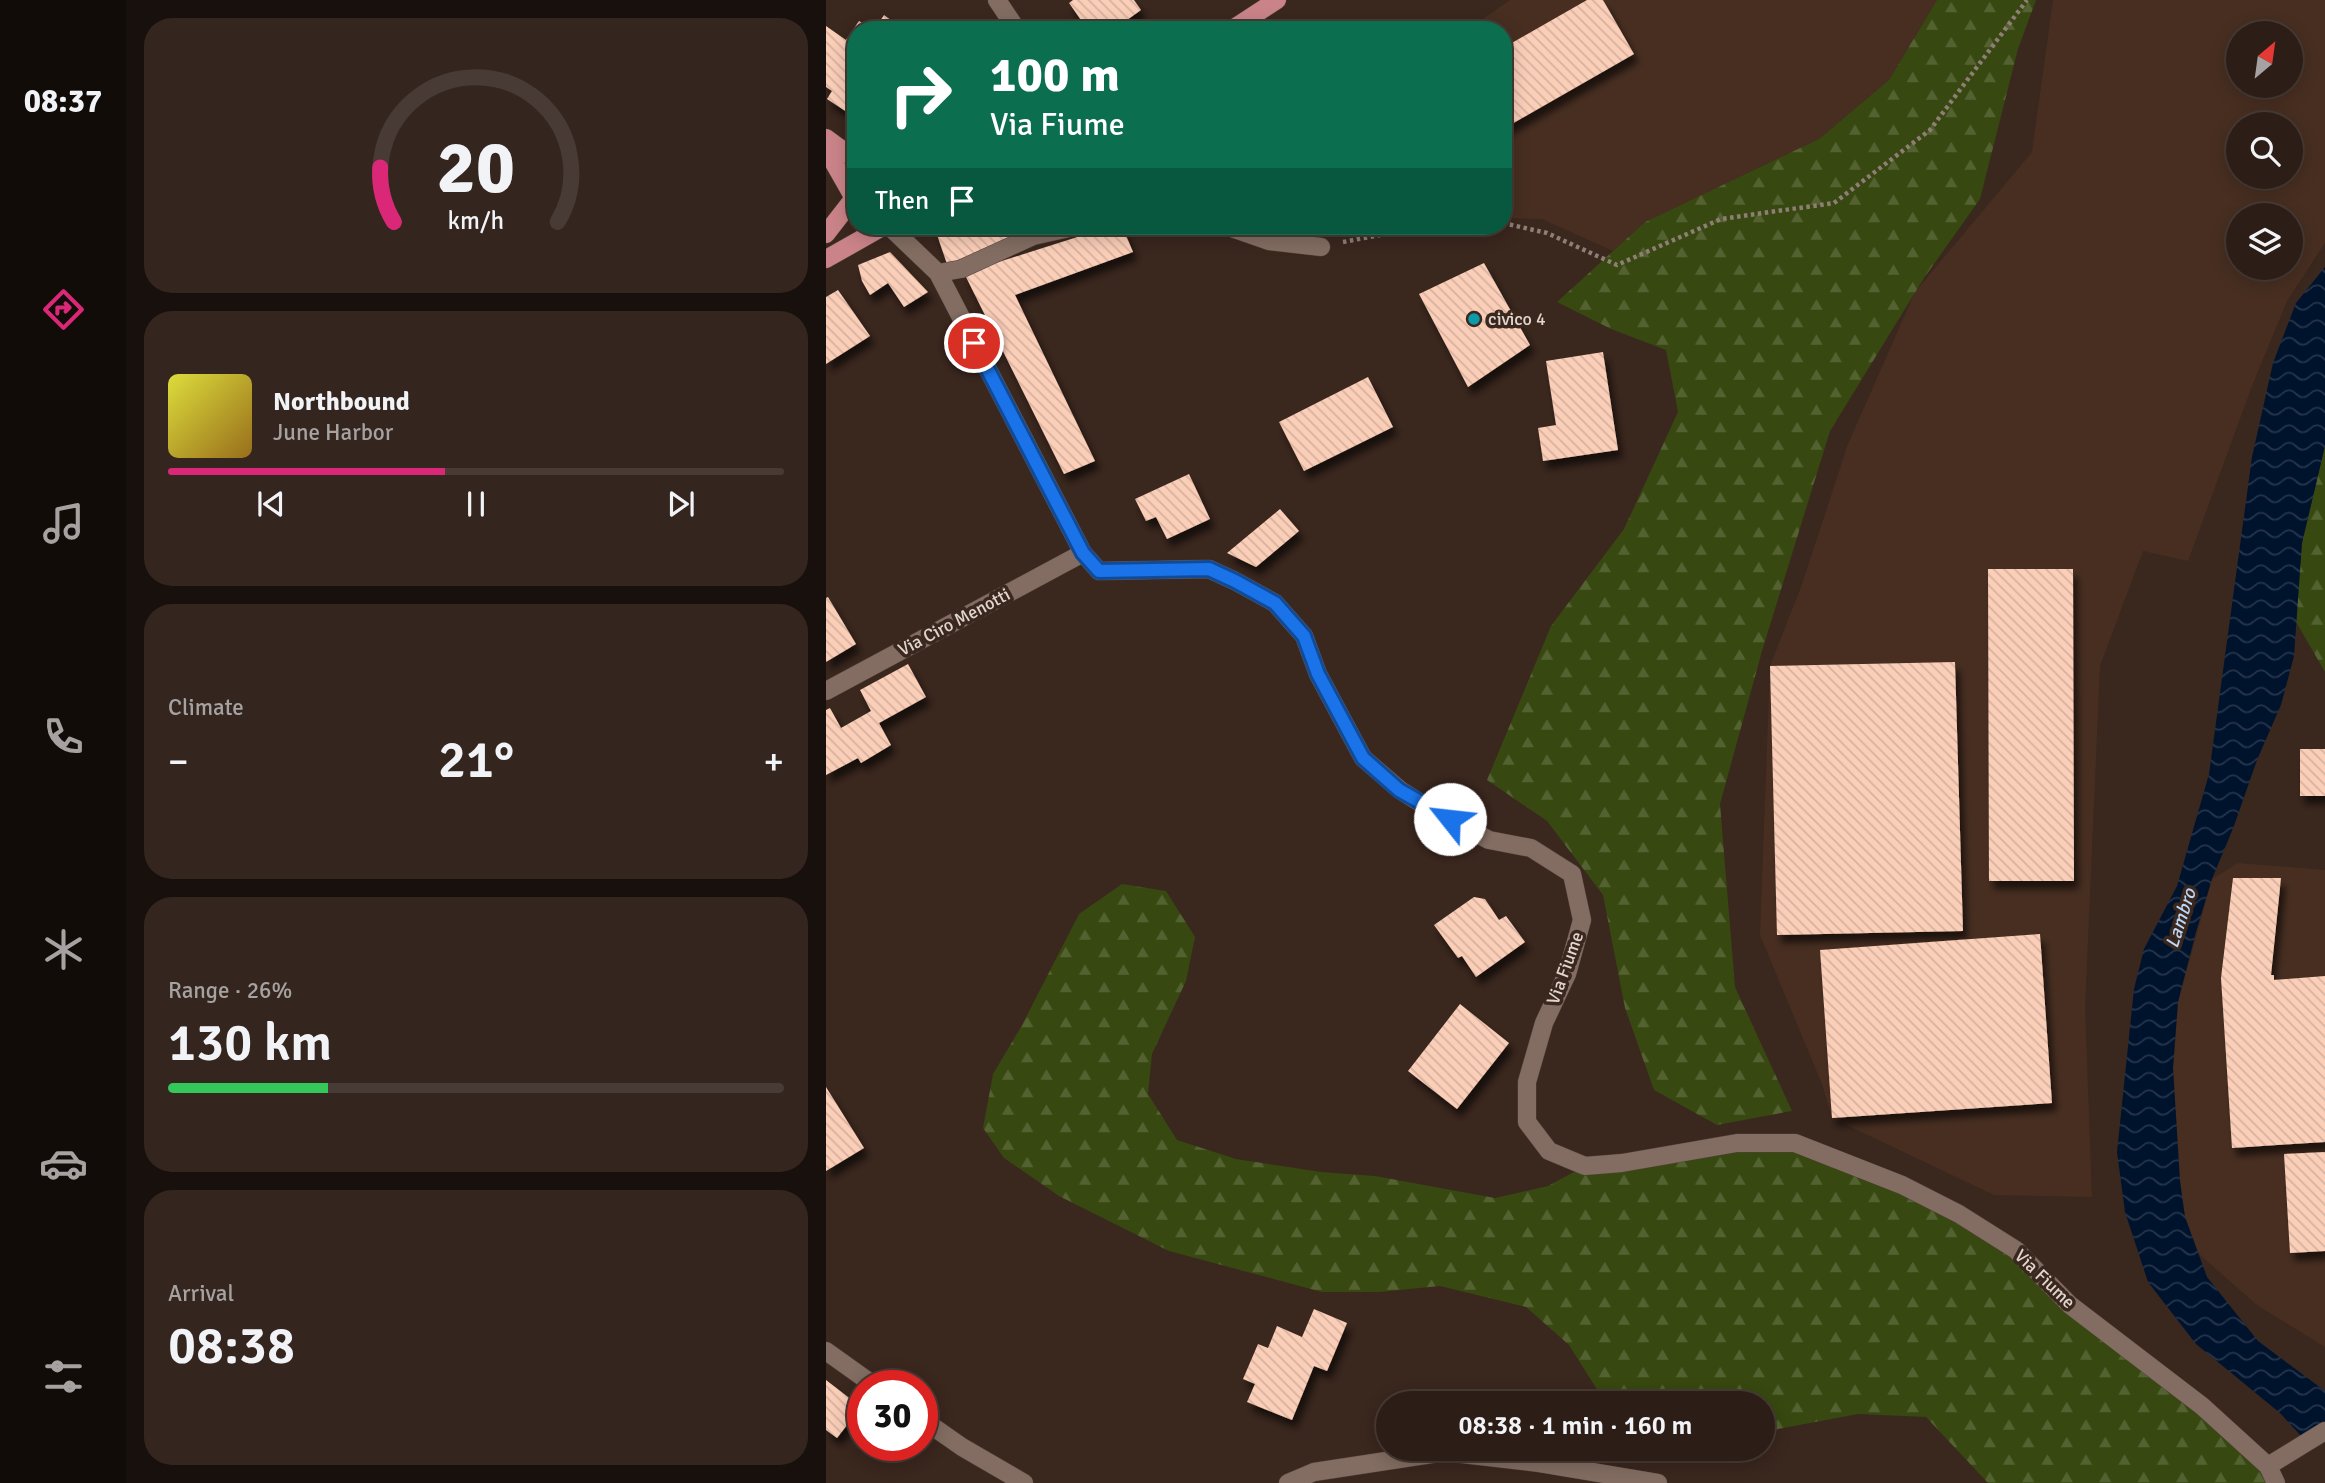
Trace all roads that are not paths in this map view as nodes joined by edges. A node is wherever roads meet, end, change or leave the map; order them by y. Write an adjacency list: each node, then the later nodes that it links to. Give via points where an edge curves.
1 (997, 0): 3 (street)
2 (1277, 0): 4 (main road)
3 (1011, 21)
4 (1245, 21)
5 (826, 138): 7 (main road)
6 (826, 149): 8 (main road)
7 (847, 153)
8 (847, 187)
9 (847, 206): 10 (main road)
10 (826, 234)
11 (869, 235): 16 (main road)
12 (892, 235): 17 (street, Via Fiume)
13 (1038, 235): 17 (street, via 961,269)
14 (1252, 235): 15 (street)
15 (1321, 247)
16 (826, 260)
17 (937, 274): 18 (street, Via Fiume)
18 (1083, 553): 19 (street, Via Ciro Menotti); 24 (street, Via Fiume, via 1099,571 1209,569 1275,603 1304,636 1318,674 1363,758 1399,790 1430,809 1489,840 1531,848 1572,874 1582,920 1527,1082 1527,1122 1549,1151 1586,1166 1737,1143 1795,1143 1902,1185 2016,1250 2070,1305 2202,1406)
19 (826, 691)
20 (826, 1351): 21 (street)
21 (853, 1370)
22 (938, 1430): 25 (street)
23 (2325, 1431): 24 (street)
24 (2268, 1466): 28 (street)
25 (1024, 1483)
26 (1288, 1483): 27 (street, via 1314,1472 1445,1452)
27 (1658, 1483)
28 (2276, 1483)

